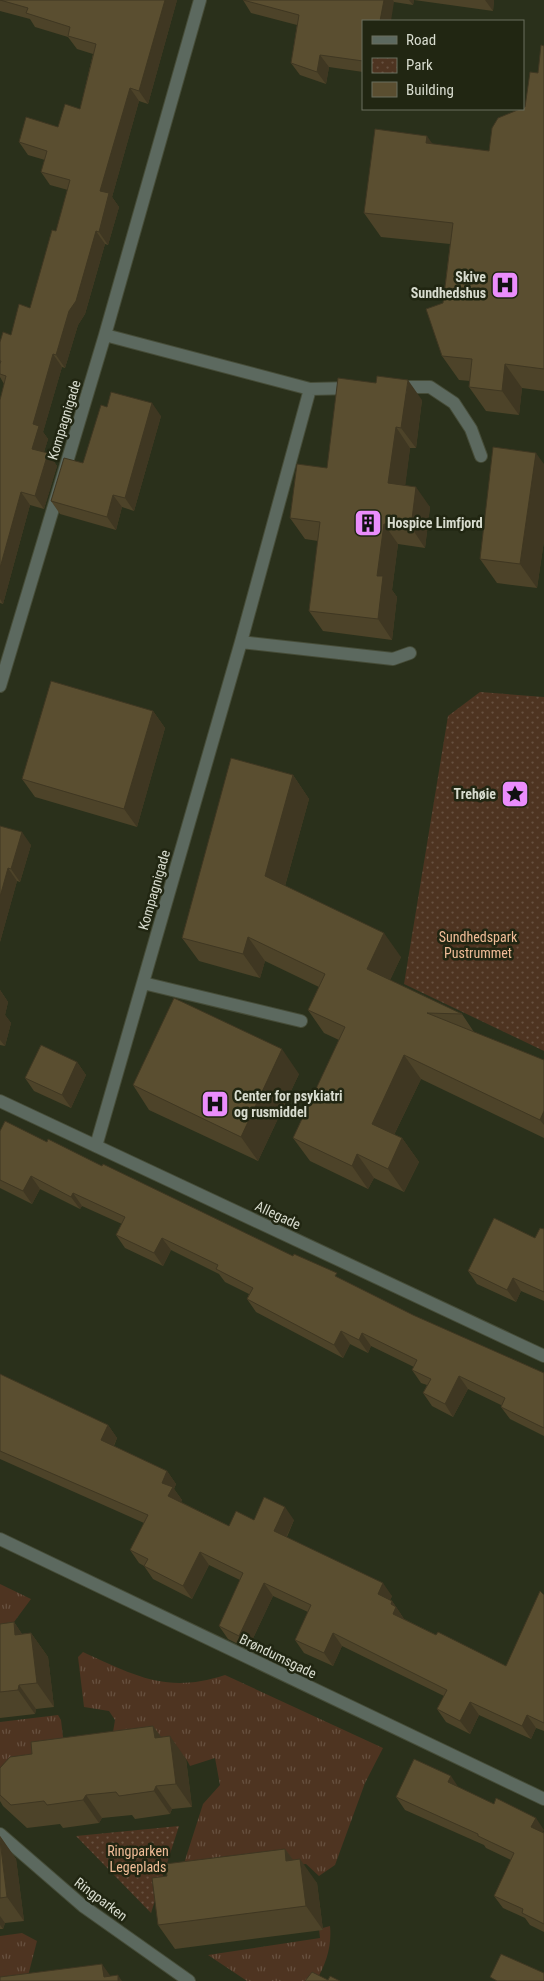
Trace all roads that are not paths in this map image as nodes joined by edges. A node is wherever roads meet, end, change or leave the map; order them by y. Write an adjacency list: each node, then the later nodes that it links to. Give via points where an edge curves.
1 (200, 0): 2 (street, Kompagnigade)
2 (105, 336): 3 (street); 7 (street, Kompagnigade)
3 (310, 389): 4 (street, via 430,387 454,403 471,429); 5 (street, Kompagnigade)
4 (481, 456)
5 (241, 642): 6 (street, via 393,659); 8 (street, Kompagnigade)
6 (410, 653)
7 (0, 686)
8 (143, 983): 9 (street); 11 (street, Kompagnigade)
9 (301, 1021)
10 (0, 1101): 11 (street, Allegade)
11 (96, 1146): 12 (street, Allegade)
12 (544, 1356)
13 (0, 1539): 14 (street, Brøndumsgade)
14 (544, 1800)
15 (0, 1834): 16 (street, Ringparken, via 83,1906)
16 (189, 1981)

